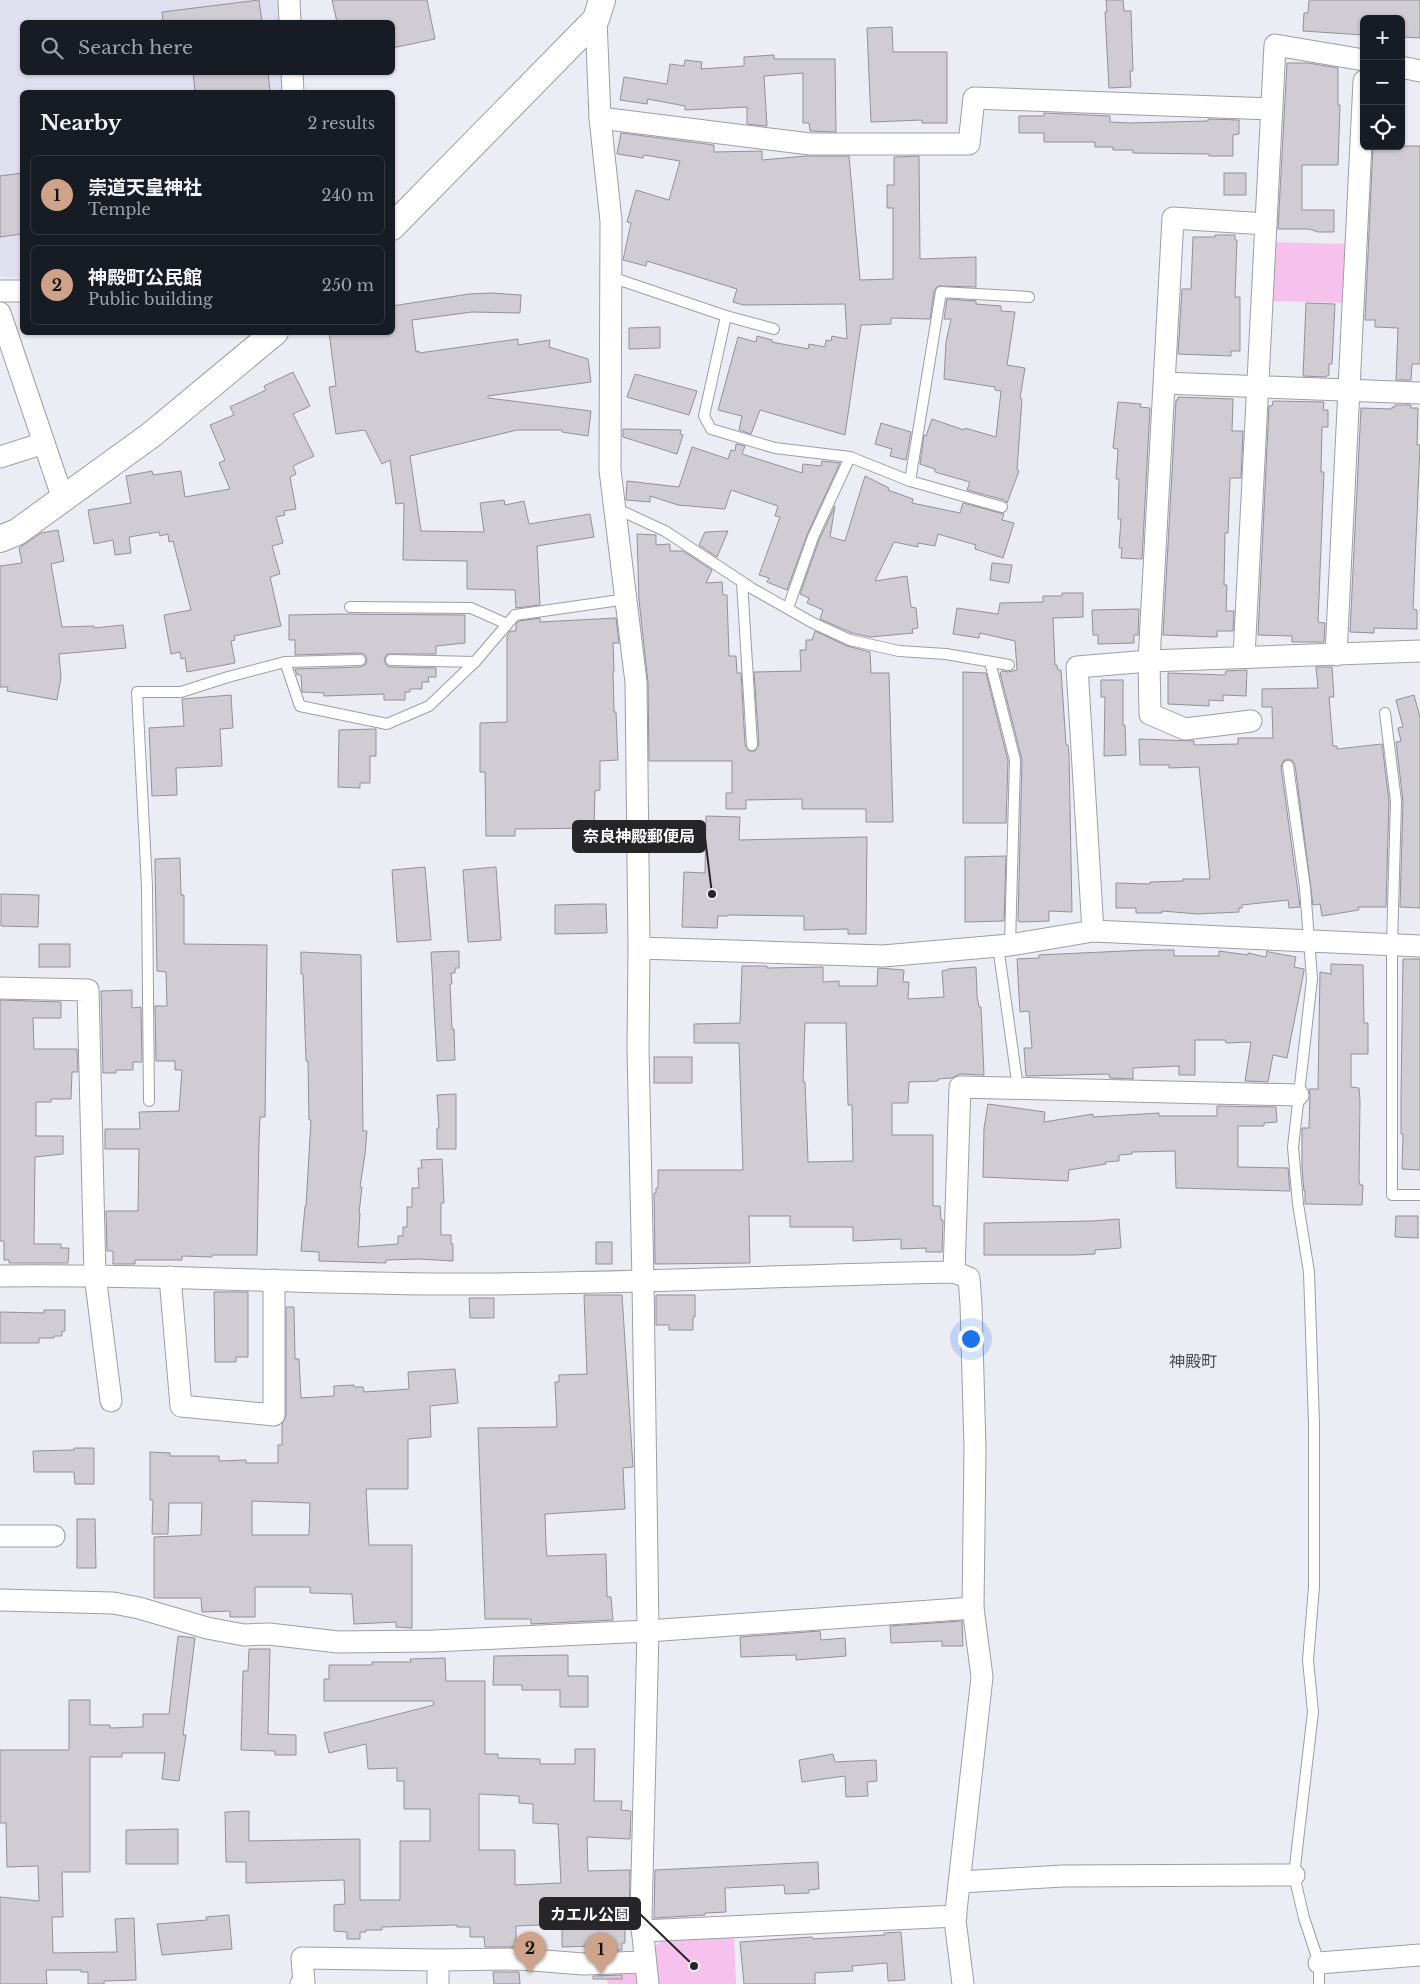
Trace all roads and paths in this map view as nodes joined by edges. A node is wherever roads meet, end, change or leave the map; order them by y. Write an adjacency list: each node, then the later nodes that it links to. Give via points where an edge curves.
1 (289, 0): 3 (street)
2 (599, 10): 11 (street); 12 (street)
3 (290, 20)
4 (1360, 59): 10 (street, via 1275,45)
5 (1405, 68): 6 (street)
6 (1420, 71)
7 (292, 75): 8 (street)
8 (293, 90)
9 (1363, 105): 24 (street)
10 (1272, 110): 11 (street, via 974,98 969,144 810,144); 13 (street)
11 (600, 118): 14 (street, via 611,220)
12 (395, 224)
13 (1266, 224): 22 (street, via 1173,218); 23 (street)
14 (612, 277): 19 (lane); 31 (street, via 610,470)
15 (0, 291): 16 (street)
16 (20, 291)
17 (1029, 297): 29 (lane, via 941,292)
18 (0, 313): 26 (street)
19 (726, 316): 20 (lane); 28 (lane, via 704,416 711,428 775,448)
20 (774, 329)
21 (270, 335): 30 (street, via 151,435)
22 (1165, 383): 23 (street); 44 (street)
23 (1258, 386): 24 (street); 41 (street)
24 (1349, 390): 25 (street); 40 (street)
25 (1420, 392)
26 (44, 443): 27 (street); 30 (street)
27 (0, 457)
28 (850, 457): 29 (lane); 37 (lane, via 813,537)
29 (910, 481): 32 (lane)
30 (63, 499): 33 (street, via 16,532)
31 (614, 507): 34 (lane, via 665,531); 35 (street)
32 (1002, 507)
33 (0, 539)
34 (742, 582): 37 (lane); 51 (lane)
35 (627, 599): 38 (lane, via 515,615); 58 (street, via 636,682)
36 (350, 607): 38 (lane, via 471,608)
37 (788, 608): 47 (lane, via 850,640 899,651 946,654)
38 (507, 624): 46 (lane)
39 (1420, 651): 40 (street)
40 (1336, 655): 41 (street)
41 (1244, 657): 44 (street)
42 (360, 660): 45 (lane)
43 (391, 660): 46 (lane)
44 (1149, 661): 50 (street, via 1150,714 1185,730); 53 (street, via 1077,667)
45 (285, 662): 46 (lane, via 300,706 388,724 429,706); 62 (lane, via 181,692 137,692 147,886)
46 (475, 662)
47 (990, 662): 48 (lane); 56 (lane, via 1015,760)
48 (1009, 665)
49 (1385, 713): 55 (lane, via 1396,801)
50 (1251, 721)
51 (752, 744)
52 (1288, 766): 54 (lane)
53 (1093, 931): 54 (street); 56 (street)
54 (1311, 940): 55 (street); 61 (lane, via 1312,979)
55 (1392, 945): 57 (street); 63 (lane, via 1392,1194)
56 (1004, 946): 58 (street, via 883,956); 60 (lane)
57 (1420, 946)
58 (639, 948): 69 (street, via 638,1049)
59 (0, 988): 65 (street, via 88,990)
60 (1018, 1088): 61 (street); 64 (street, via 960,1087)
61 (1298, 1096): 76 (lane, via 1293,1147 1309,1272 1314,1424 1314,1587 1308,1660 1313,1712)
62 (149, 1101)
63 (1420, 1195)
64 (954, 1272): 69 (street); 74 (street, via 969,1278 971,1304)
65 (95, 1275): 66 (street); 67 (street); 70 (street)
66 (0, 1276)
67 (170, 1277): 68 (street); 68 (street, via 181,1406 274,1414)
68 (274, 1280): 69 (street, via 440,1284)
69 (644, 1282): 75 (street)
70 (111, 1401)
71 (0, 1536): 72 (street)
72 (54, 1536)
73 (0, 1600): 75 (street, via 113,1603 206,1628 338,1642)
74 (973, 1608): 75 (street); 77 (street, via 982,1677)
75 (648, 1632): 79 (street)
76 (1294, 1875): 77 (street, via 1063,1876); 83 (lane)
77 (960, 1882): 78 (street)
78 (956, 1916): 79 (street); 87 (street)
79 (642, 1931): 82 (street)
80 (1420, 1955): 83 (street)
81 (438, 1960): 82 (street, via 520,1959 584,1964); 84 (street, via 302,1958 304,1983); 85 (street)
82 (644, 1962): 86 (street)
83 (1319, 1963): 88 (lane)
84 (301, 1984)
85 (438, 1984)
86 (648, 1984)
87 (963, 1984)
88 (1319, 1984)

